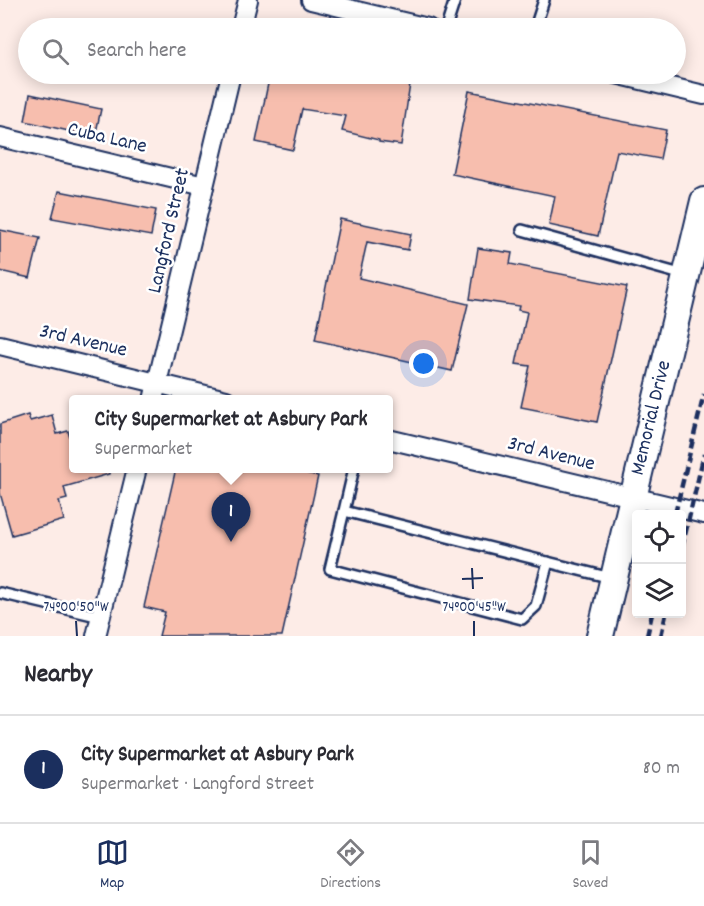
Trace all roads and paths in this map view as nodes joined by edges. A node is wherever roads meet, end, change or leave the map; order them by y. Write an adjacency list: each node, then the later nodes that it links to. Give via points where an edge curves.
1 (248, 0): 5 (street)
2 (310, 0): 6 (street)
3 (455, 0): 7 (lane)
4 (544, 0): 8 (lane)
5 (244, 18)
6 (386, 18)
7 (449, 18)
8 (538, 18)
9 (229, 84): 13 (street, Langford Street)
10 (658, 84): 11 (street)
11 (704, 95)
12 (0, 137): 13 (street, Cuba Lane)
13 (204, 186): 18 (street, Langford Street)
14 (704, 201): 16 (street, Memorial Drive)
15 (522, 230): 16 (lane)
16 (686, 275): 23 (street, Memorial Drive)
17 (0, 345): 18 (street, 3rd Avenue)
18 (155, 391): 19 (street, 3rd Avenue)
19 (190, 395)
20 (393, 440): 23 (street, 3rd Avenue)
21 (135, 473): 29 (street)
22 (353, 473): 24 (lane)
23 (633, 498): 25 (street, 3rd Avenue); 27 (street, Memorial Drive)
24 (344, 511): 26 (lane); 26 (lane, via 330,569 522,619 536,606)
25 (704, 514)
26 (548, 562): 27 (lane)
27 (614, 578): 31 (street, Memorial Drive)
28 (0, 593): 29 (lane)
29 (101, 617): 30 (street)
30 (96, 636)
31 (600, 636)

